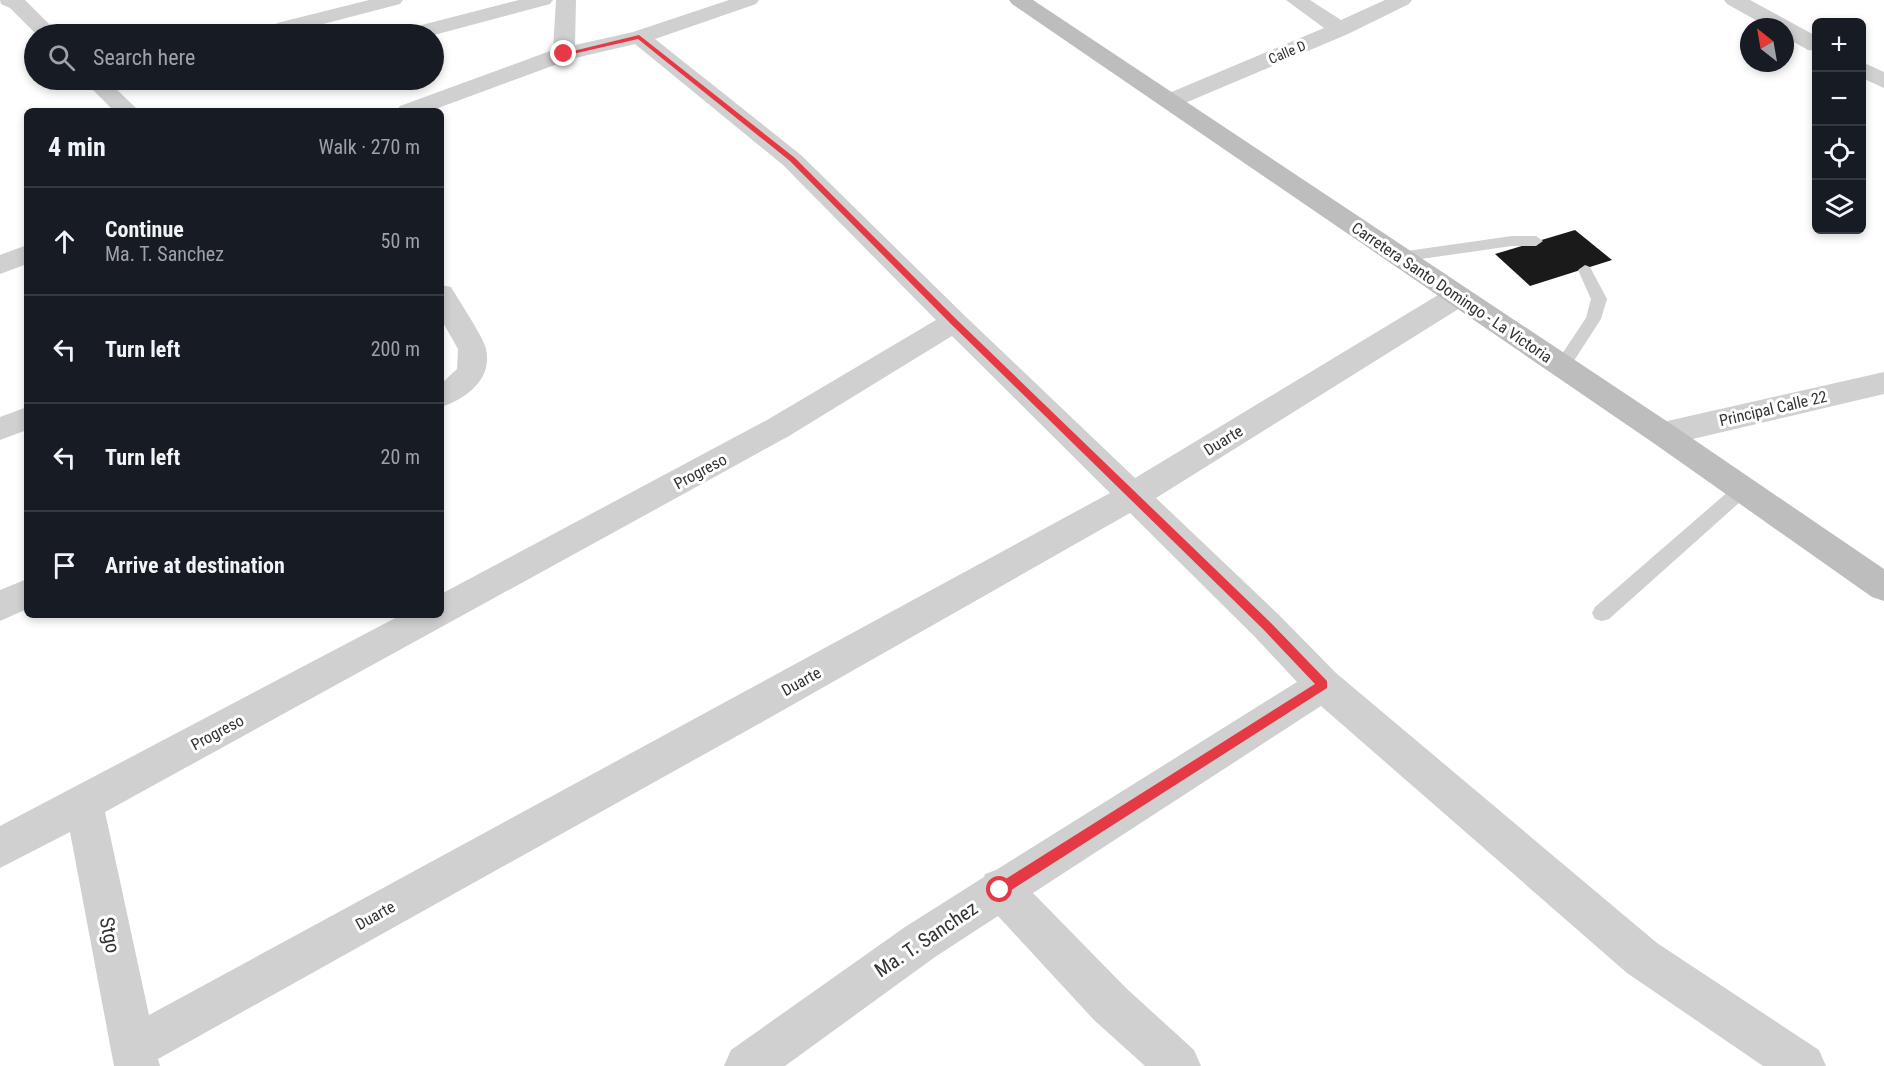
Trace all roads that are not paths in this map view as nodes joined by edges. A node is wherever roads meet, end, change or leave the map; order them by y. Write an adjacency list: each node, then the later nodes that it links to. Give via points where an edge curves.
1 (393, 0): 12 (street)
2 (543, 0): 13 (street)
3 (566, 0): 18 (street)
4 (749, 0): 16 (street)
5 (1018, 0): 22 (main road, Carretera Santo Domingo - La Victoria)
6 (1296, 0): 14 (street)
7 (1402, 0): 14 (street, Calle D)
8 (1734, 0): 10 (street)
9 (17, 1): 11 (street)
10 (1767, 18)
11 (39, 24)
12 (300, 24)
13 (444, 26)
14 (1340, 29): 22 (street, Calle D)
15 (1794, 33): 17 (street)
16 (639, 37): 18 (street); 32 (street, via 792,160)
17 (1812, 43)
18 (564, 54): 24 (street)
19 (1866, 71): 20 (street)
20 (1884, 81)
21 (105, 90): 23 (street)
22 (1170, 101): 27 (main road, Carretera Santo Domingo - La Victoria)
23 (124, 108)
24 (416, 108)
25 (1536, 241): 27 (lane)
26 (24, 255): 28 (street)
27 (1400, 257): 30 (main road, Carretera Santo Domingo - La Victoria)
28 (0, 265)
29 (1584, 270): 33 (lane, via 1599,299 1593,319)
30 (1458, 296): 33 (main road, Carretera Santo Domingo - La Victoria); 40 (street, Duarte)
31 (444, 299): 35 (street, via 472,349 471,372)
32 (954, 322): 40 (street); 44 (street, Progreso, via 778,428)
33 (1562, 366): 38 (main road, Carretera Santo Domingo - La Victoria)
34 (1884, 383): 38 (street, Principal Calle 22)
35 (444, 395)
36 (24, 419): 37 (street)
37 (0, 429)
38 (1663, 434): 39 (main road, Carretera Santo Domingo - La Victoria)
39 (1743, 489): 41 (main road, Carretera Santo Domingo - La Victoria); 45 (lane)
40 (1134, 495): 47 (street); 51 (street, Duarte)
41 (1884, 586)
42 (24, 594): 43 (street)
43 (0, 606)
44 (444, 609)
45 (1602, 613)
46 (427, 618): 48 (street, Progreso)
47 (1323, 685): 50 (street, Ma. T. Sanchez); 54 (street, via 1642,958)
48 (84, 804): 49 (street, Progreso); 51 (street, Stgo)
49 (0, 848)
50 (1000, 890): 52 (street, Ma. T. Sanchez); 53 (street, via 1110,1004)
51 (135, 1057)
52 (747, 1066)
53 (1178, 1066)
54 (1803, 1066)

